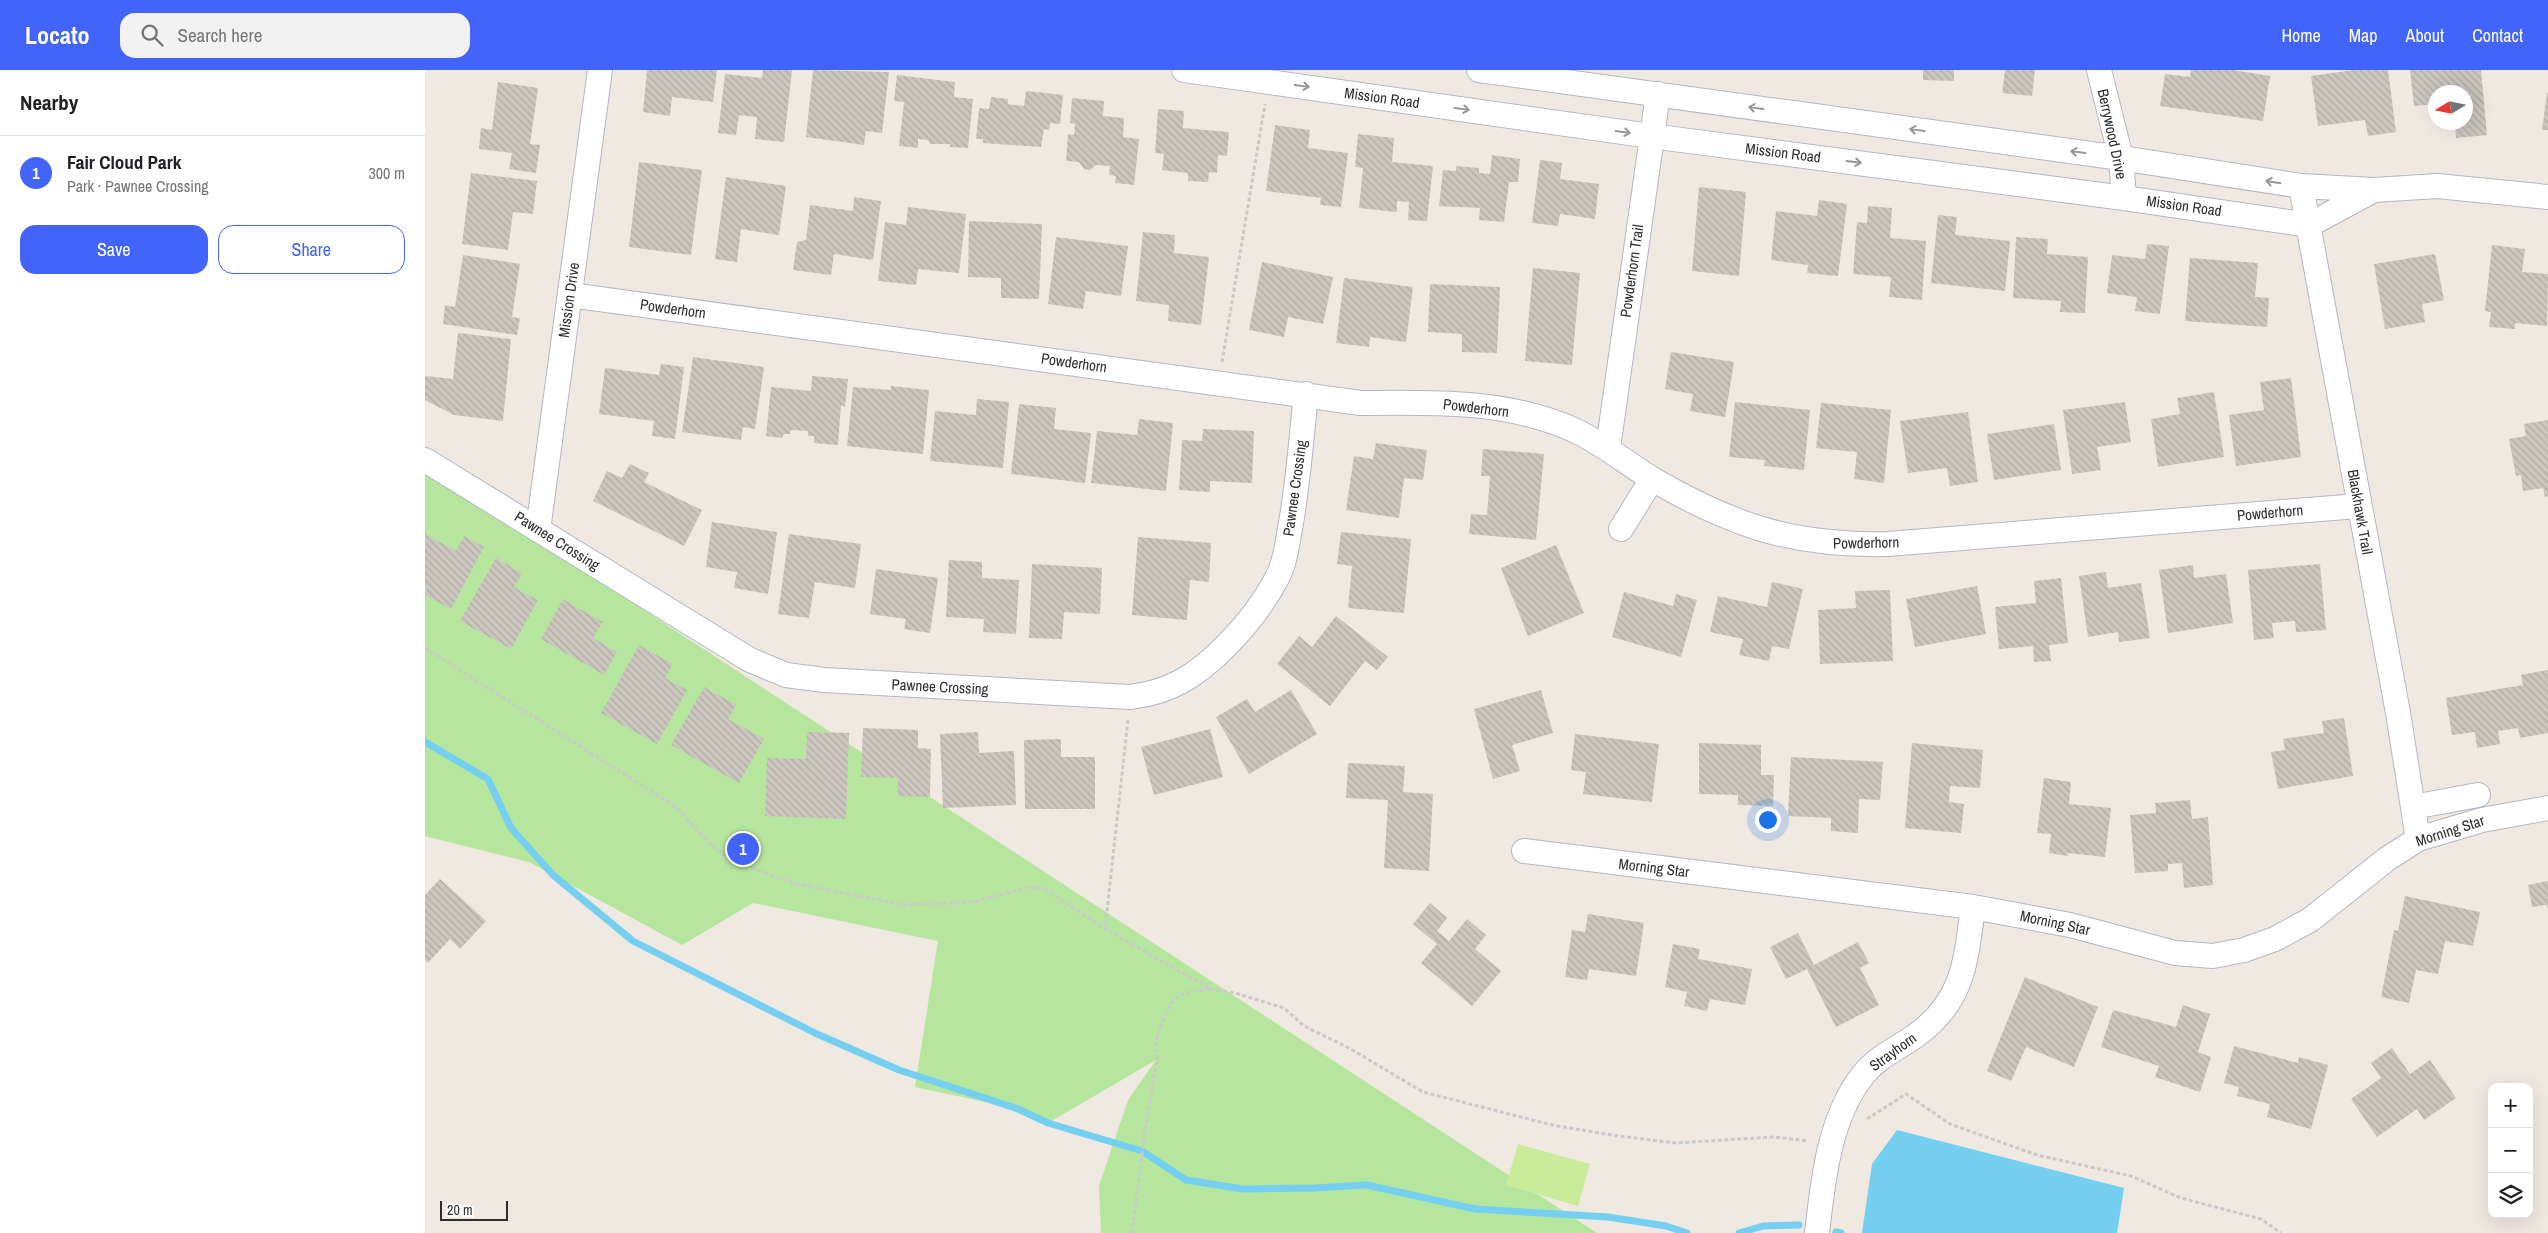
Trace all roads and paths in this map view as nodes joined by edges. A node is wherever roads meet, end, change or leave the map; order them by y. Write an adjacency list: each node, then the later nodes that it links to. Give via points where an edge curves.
1 (600, 70): 14 (street, Mission Drive)
2 (1184, 70): 5 (street, Mission Road)
3 (1479, 70): 6 (street)
4 (2099, 70): 8 (street, Berrywood Drive)
5 (1270, 76): 7 (street, Mission Road, one-way to 7); 15 (path)
6 (1658, 94): 7 (street, Powderhorn Trail); 8 (street, one-way to 6)
7 (1651, 136): 12 (street, Mission Road, one-way to 12); 17 (street, Powderhorn Trail)
8 (2121, 158): 9 (street, one-way to 8); 12 (street, Berrywood Drive)
9 (2301, 186): 10 (street); 13 (street, Blackhawk Trail)
10 (2374, 190): 11 (street, via 2437,186); 13 (street)
11 (2548, 197)
12 (2124, 198): 13 (street, Mission Road)
13 (2309, 225): 20 (street, Blackhawk Trail)
14 (570, 295): 15 (street, Powderhorn); 22 (street, Mission Drive)
15 (1219, 382): 16 (street, Powderhorn)
16 (1306, 394): 17 (street, Powderhorn, via 1361,403 1443,402 1507,411 1574,430); 24 (street, Pawnee Crossing, via 1296,498 1278,576 1255,613 1216,656 1193,675 1155,694)
17 (1607, 448): 19 (street, Powderhorn)
18 (425, 460): 22 (street, Pawnee Crossing)
19 (1652, 479): 20 (street, Powderhorn, via 1707,510 1764,531 1826,543 1852,544 1888,544); 21 (street)
20 (2358, 506): 26 (street, Blackhawk Trail)
21 (1621, 528)
22 (538, 530): 24 (street, Pawnee Crossing, via 750,660 786,674 824,680)
23 (425, 648): 31 (path, via 676,807 711,846 731,860 793,883 905,905 974,902 1028,887 1045,889)
24 (1130, 697): 31 (path)
25 (2478, 795): 26 (street)
26 (2413, 806): 28 (street, Blackhawk Trail)
27 (2548, 808): 28 (street, Morning Star, via 2482,820)
28 (2418, 839): 30 (street, Morning Star, via 2387,859 2310,920 2275,939 2213,956 2175,954 2070,925)
29 (1524, 851): 30 (street, Morning Star)
30 (1973, 908): 34 (street, Strayhorn, via 1966,966 1956,992 1933,1021 1878,1059 1863,1074 1843,1108)
31 (1105, 929): 32 (path)
32 (1211, 989): 34 (path, via 1284,1008 1304,1026 1349,1048 1423,1092 1552,1126 1676,1143 1773,1137); 35 (path, via 1181,995 1171,1003 1159,1028)
33 (1867, 1119): 37 (path, via 1906,1094 1950,1124 2037,1155 2131,1176 2181,1198 2261,1220)
34 (1832, 1143): 36 (street, Strayhorn)
35 (1132, 1233)
36 (1817, 1233)
37 (2281, 1233)

